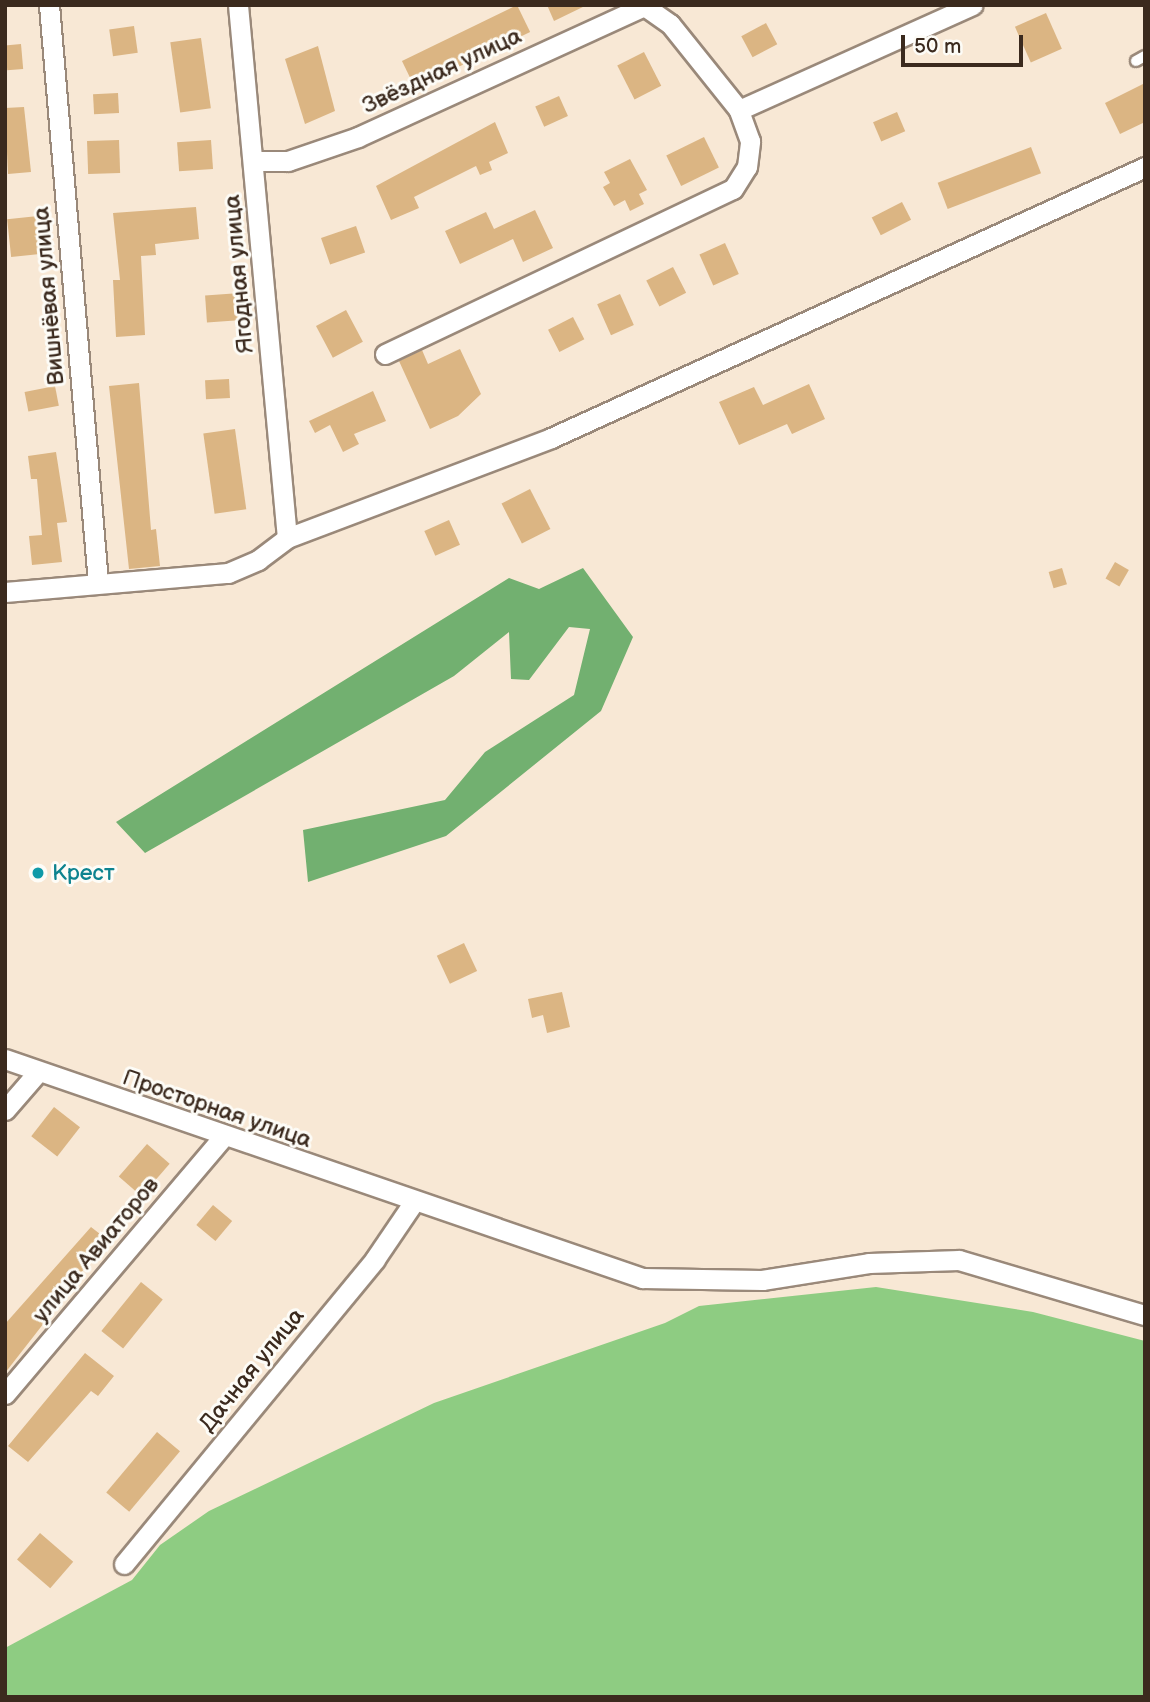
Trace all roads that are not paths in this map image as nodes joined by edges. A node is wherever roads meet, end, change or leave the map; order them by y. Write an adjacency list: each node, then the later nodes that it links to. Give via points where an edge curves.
1 (49, 5): 10 (street, Вишнёвая улица)
2 (238, 5): 6 (street, Ягодная улица)
3 (973, 5): 5 (street)
4 (645, 6): 5 (street, via 670,24); 6 (street, Звёздная улица, via 358,137 288,162)
5 (739, 110): 8 (street, via 750,141 747,167 733,189)
6 (253, 161): 9 (street, Ягодная улица)
7 (1145, 167): 9 (street, via 551,438)
8 (385, 355)
9 (287, 538): 10 (street, via 258,560 228,573)
10 (98, 583): 11 (street)
11 (5, 592)
12 (5, 1059): 13 (street, Просторная улица)
13 (37, 1073): 14 (street); 15 (street, Просторная улица)
14 (5, 1110)
15 (223, 1137): 16 (street, Просторная улица); 18 (street, улица Авиаторов)
16 (413, 1203): 17 (street, Просторная улица, via 642,1278 762,1280 869,1263 959,1261); 19 (street, Дачная улица, via 375,1259)
17 (1145, 1315)
18 (5, 1394)
19 (124, 1564)

